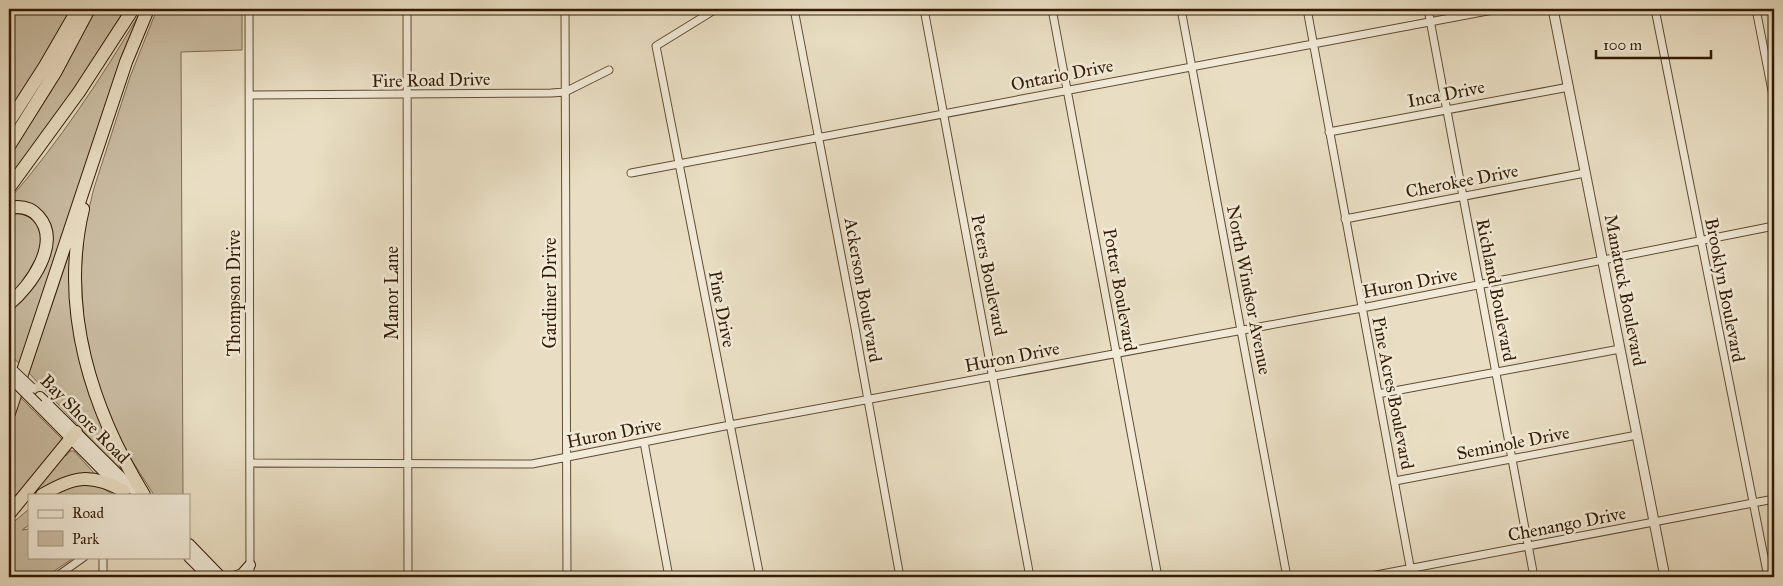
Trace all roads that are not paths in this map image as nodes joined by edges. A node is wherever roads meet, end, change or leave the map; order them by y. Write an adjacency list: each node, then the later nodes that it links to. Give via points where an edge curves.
1 (78, 9): 31 (highway)
2 (89, 9): 35 (highway, via 56,71)
3 (133, 9): 39 (highway, via 74,100)
4 (148, 9): 34 (highway, via 126,62)
5 (249, 9): 26 (street, Thompson Drive)
6 (406, 9): 27 (street, Manor Lane)
7 (565, 9): 25 (street, Gardiner Drive)
8 (716, 9): 36 (street, Pine Drive, via 656,46)
9 (794, 9): 33 (street, Ackerson Boulevard)
10 (924, 9): 30 (street, Peters Boulevard)
11 (1052, 9): 24 (street, Potter Boulevard)
12 (1181, 9): 21 (street, North Windsor Avenue)
13 (1306, 9): 20 (street, Pine Acres Boulevard)
14 (1428, 9): 19 (street, Richland Boulevard)
15 (1498, 9): 19 (street, Ontario Drive)
16 (1553, 9): 23 (street, Manatuck Boulevard)
17 (1655, 9): 44 (street, Brooklyn Boulevard)
18 (1756, 9): 28 (street)
19 (1431, 22): 20 (street, Ontario Drive); 29 (street, Richland Boulevard)
20 (1313, 43): 21 (street, Ontario Drive); 32 (street, Pine Acres Boulevard)
21 (1191, 65): 24 (street, Ontario Drive); 49 (street, North Windsor Avenue)
22 (609, 70): 25 (street, Fire Road Drive)
23 (1568, 87): 29 (street, Inca Drive); 38 (street, Manatuck Boulevard)
24 (1067, 90): 30 (street, Ontario Drive); 51 (street, Potter Boulevard)
25 (565, 92): 27 (street, Fire Road Drive); 62 (street, Gardiner Drive)
26 (249, 95): 27 (street, Fire Road Drive); 64 (street, Thompson Drive)
27 (406, 96): 65 (street, Manor Lane)
28 (1774, 102)
29 (1446, 109): 32 (street, Inca Drive); 40 (street, Richland Boulevard)
30 (943, 113): 33 (street, Ontario Drive); 54 (street, Peters Boulevard)
31 (9, 122)
32 (1329, 132): 42 (street, Pine Acres Boulevard)
33 (818, 138): 36 (street, Ontario Drive); 56 (street, Ackerson Boulevard)
34 (100, 141): 57 (highway); 70 (highway, via 78,238 78,320 88,370 102,414)
35 (9, 146)
36 (678, 165): 37 (street, Ontario Drive); 58 (street, Pine Drive)
37 (631, 173)
38 (1585, 173): 40 (street, Cherokee Drive); 45 (street, Manatuck Boulevard)
39 (9, 188)
40 (1463, 196): 42 (street, Cherokee Drive); 46 (street, Richland Boulevard)
41 (9, 208): 47 (highway, via 24,208 36,214 44,224 47,236 34,274)
42 (1345, 219): 48 (street, Pine Acres Boulevard)
43 (1774, 226): 44 (street, Huron Drive)
44 (1700, 241): 45 (street, Huron Drive); 73 (street, Brooklyn Boulevard)
45 (1602, 261): 46 (street, Huron Drive); 50 (street, Manatuck Boulevard)
46 (1480, 285): 48 (street, Huron Drive); 52 (street, Richland Boulevard)
47 (9, 304)
48 (1362, 308): 49 (street, Huron Drive); 55 (street, Pine Acres Boulevard)
49 (1241, 330): 51 (street, Huron Drive); 96 (street, North Windsor Avenue)
50 (1620, 350): 52 (street); 60 (street, Manatuck Boulevard)
51 (1116, 353): 54 (street, Huron Drive); 95 (street, Potter Boulevard)
52 (1496, 372): 55 (street); 63 (street, Richland Boulevard)
53 (10, 373): 59 (main road, Bay Shore Road, bridge)
54 (992, 376): 56 (street, Huron Drive); 94 (street, Peters Boulevard)
55 (1378, 394): 66 (street, Pine Acres Boulevard)
56 (868, 400): 58 (street, Huron Drive); 93 (street, Ackerson Boulevard)
57 (9, 413)
58 (730, 425): 61 (street, Huron Drive); 92 (street, Pine Drive)
59 (73, 435): 67 (main road, Bay Shore Road); 69 (main road, Bay Shore Road); 74 (highway)
60 (1637, 435): 63 (street, Seminole Drive); 76 (street, Manatuck Boulevard)
61 (644, 442): 62 (street, Huron Drive); 91 (street)
62 (566, 458): 65 (street, Huron Drive, via 532,464); 90 (street, Gardiner Drive)
63 (1512, 459): 66 (street, Seminole Drive); 78 (street, Richland Boulevard)
64 (250, 463): 65 (street, Huron Drive); 82 (street, Thompson Drive)
65 (408, 464): 89 (street, Manor Lane)
66 (1395, 481): 83 (street, Pine Acres Boulevard)
67 (126, 493): 68 (highway, via 100,480 87,478 67,482)
68 (44, 494)
69 (138, 494)
70 (143, 494)
71 (1774, 500): 73 (street, Chenango Drive)
72 (28, 504): 75 (highway)
73 (1753, 504): 76 (street, Chenango Drive); 101 (street, Brooklyn Boulevard)
74 (9, 514)
75 (9, 518)
76 (1654, 522): 78 (street, Chenango Drive); 100 (street, Manatuck Boulevard)
77 (190, 545): 86 (main road)
78 (1528, 546): 83 (street, Chenango Drive); 99 (street, Richland Boulevard)
79 (83, 558): 84 (street)
80 (103, 558): 85 (street)
81 (190, 558): 86 (main road)
82 (250, 565): 87 (main road); 88 (street, Thompson Drive)
83 (1411, 569): 97 (street, Chenango Drive); 98 (street, Pine Acres Boulevard)
84 (56, 577)
85 (103, 577)
86 (219, 577)
87 (234, 577)
88 (250, 577)
89 (408, 577)
90 (566, 577)
91 (669, 577)
92 (760, 577)
93 (900, 577)
94 (1030, 577)
95 (1158, 577)
96 (1287, 577)
97 (1366, 577)
98 (1412, 577)
99 (1534, 577)
100 (1665, 577)
101 (1768, 577)

